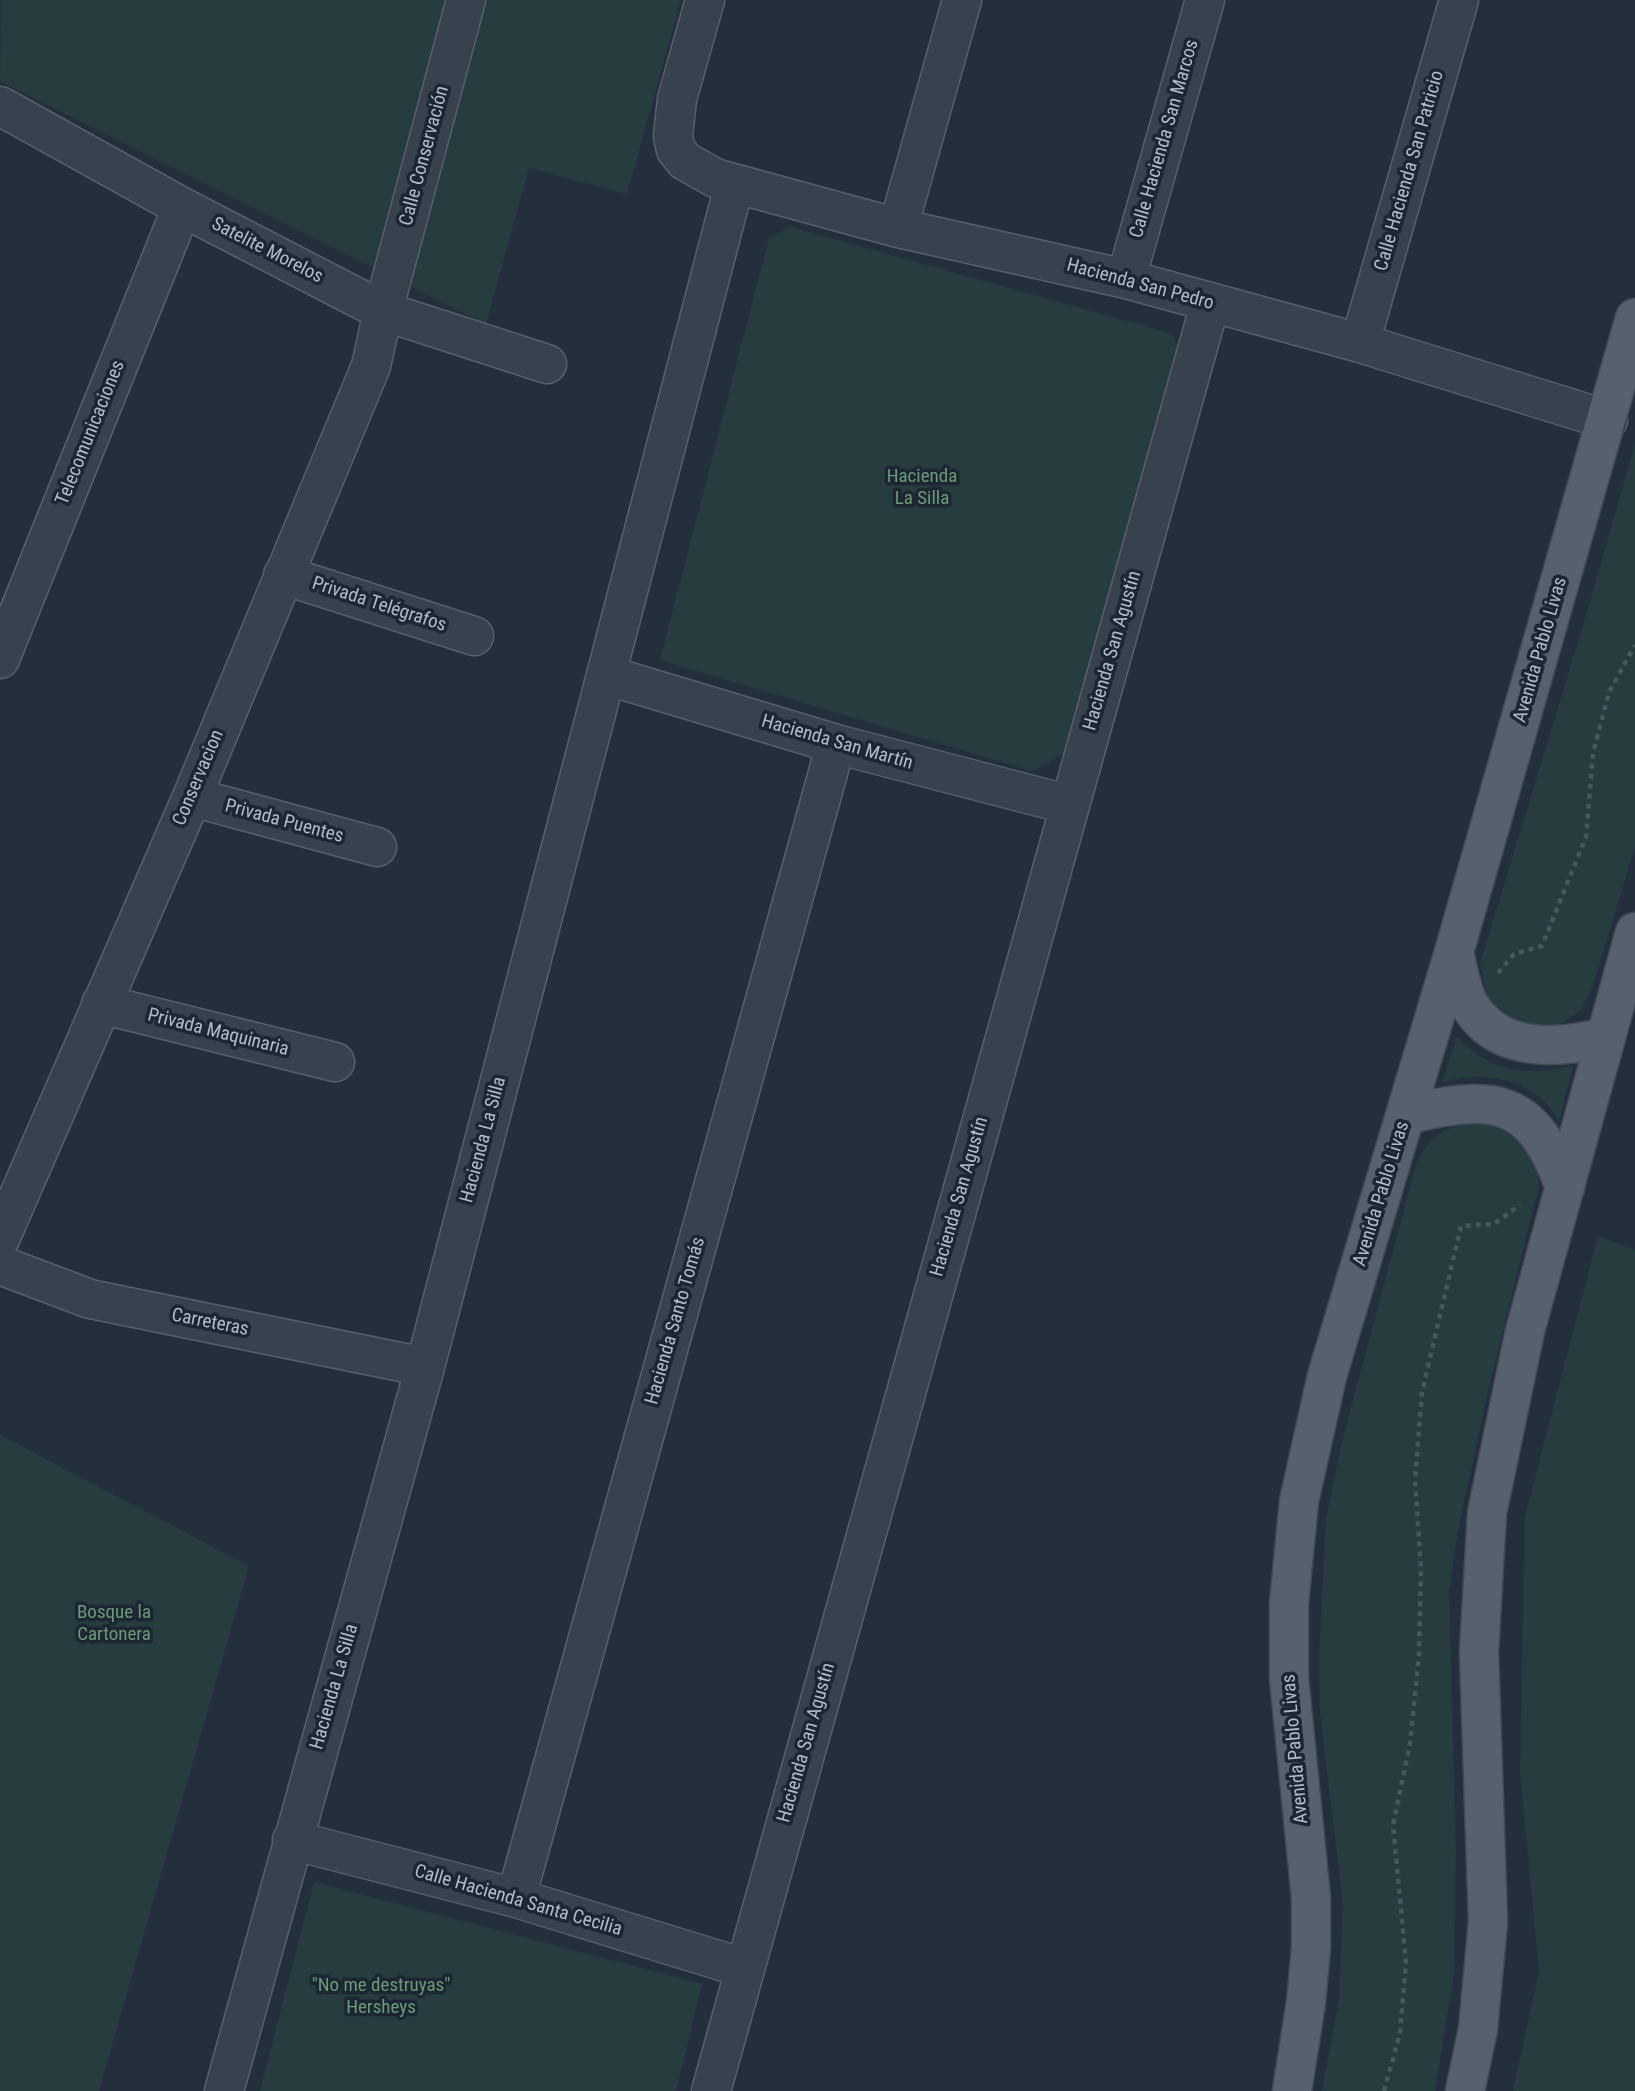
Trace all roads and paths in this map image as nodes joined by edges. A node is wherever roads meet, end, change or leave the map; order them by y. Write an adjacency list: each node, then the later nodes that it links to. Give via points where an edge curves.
1 (466, 0): 12 (street, Calle Conservación)
2 (705, 0): 7 (street, Hacienda San Pedro, via 677,99 673,136 685,161)
3 (962, 0): 9 (street)
4 (1205, 0): 10 (street, Calle Hacienda San Marcos)
5 (1459, 0): 14 (street, Calle Hacienda San Patricio)
6 (0, 106): 8 (street, Satelite Morelos)
7 (734, 186): 9 (street, Hacienda San Pedro); 21 (street, Hacienda La Silla)
8 (182, 207): 12 (street, Satelite Morelos); 20 (street, Telecomunicaciones)
9 (898, 228): 10 (street, Hacienda San Pedro)
10 (1126, 279): 11 (street, Hacienda San Pedro)
11 (1210, 304): 14 (street, Hacienda San Pedro); 24 (street, Hacienda San Agustín)
12 (383, 311): 15 (street, Satelite Morelos); 17 (street, Conservacion, via 372,366)
13 (1635, 318): 16 (main road, Avenida Pablo Livas)
14 (1360, 343): 16 (street, Hacienda San Pedro)
15 (547, 364)
16 (1608, 420): 27 (main road, Avenida Pablo Livas)
17 (283, 575): 18 (street, Privada Telégrafos); 23 (street, Conservacion)
18 (474, 636)
19 (1635, 645): 28 (path, via 1609,692 1592,753 1587,837 1542,946 1514,954 1498,970)
20 (0, 659)
21 (606, 675): 22 (street, Hacienda San Martín); 37 (street, Hacienda La Silla)
22 (836, 744): 24 (street, Hacienda San Martín); 39 (street, Hacienda Santo Tomás)
23 (192, 797): 25 (street, Privada Puentes); 29 (street, Conservacion)
24 (1070, 805): 40 (street, Hacienda San Agustín)
25 (377, 847)
26 (1635, 932): 30 (main road)
27 (1454, 952): 30 (main road, via 1469,1003 1499,1034 1541,1046); 32 (main road, Avenida Pablo Livas)
28 (1499, 979)
29 (101, 1004): 31 (street, Privada Maquinaria); 35 (street, Conservacion)
30 (1606, 1037): 33 (main road)
31 (335, 1062)
32 (1405, 1115): 33 (main road, via 1472,1105 1515,1113 1542,1136); 43 (main road, Avenida Pablo Livas, via 1327,1376 1292,1554 1289,1678 1311,1898 1306,2002)
33 (1565, 1188): 45 (main road, via 1514,1377 1487,1513 1479,1652 1488,1922 1480,2015)
34 (1523, 1191): 44 (path, via 1521,1205 1494,1224 1461,1226 1422,1392 1415,1481 1421,1570 1419,1655 1410,1744 1393,1825 1406,1963 1400,2033)
35 (0, 1238)
36 (0, 1265): 37 (street, Carreteras, via 90,1299)
37 (425, 1367): 38 (street, Hacienda La Silla)
38 (292, 1840): 39 (street, Calle Hacienda Santa Cecilia); 41 (street, Hacienda La Silla)
39 (516, 1898): 40 (street, Calle Hacienda Santa Cecilia)
40 (744, 1968): 42 (street, Hacienda San Agustín)
41 (224, 2091)
42 (711, 2091)
43 (1292, 2091)
44 (1384, 2091)
45 (1465, 2091)

